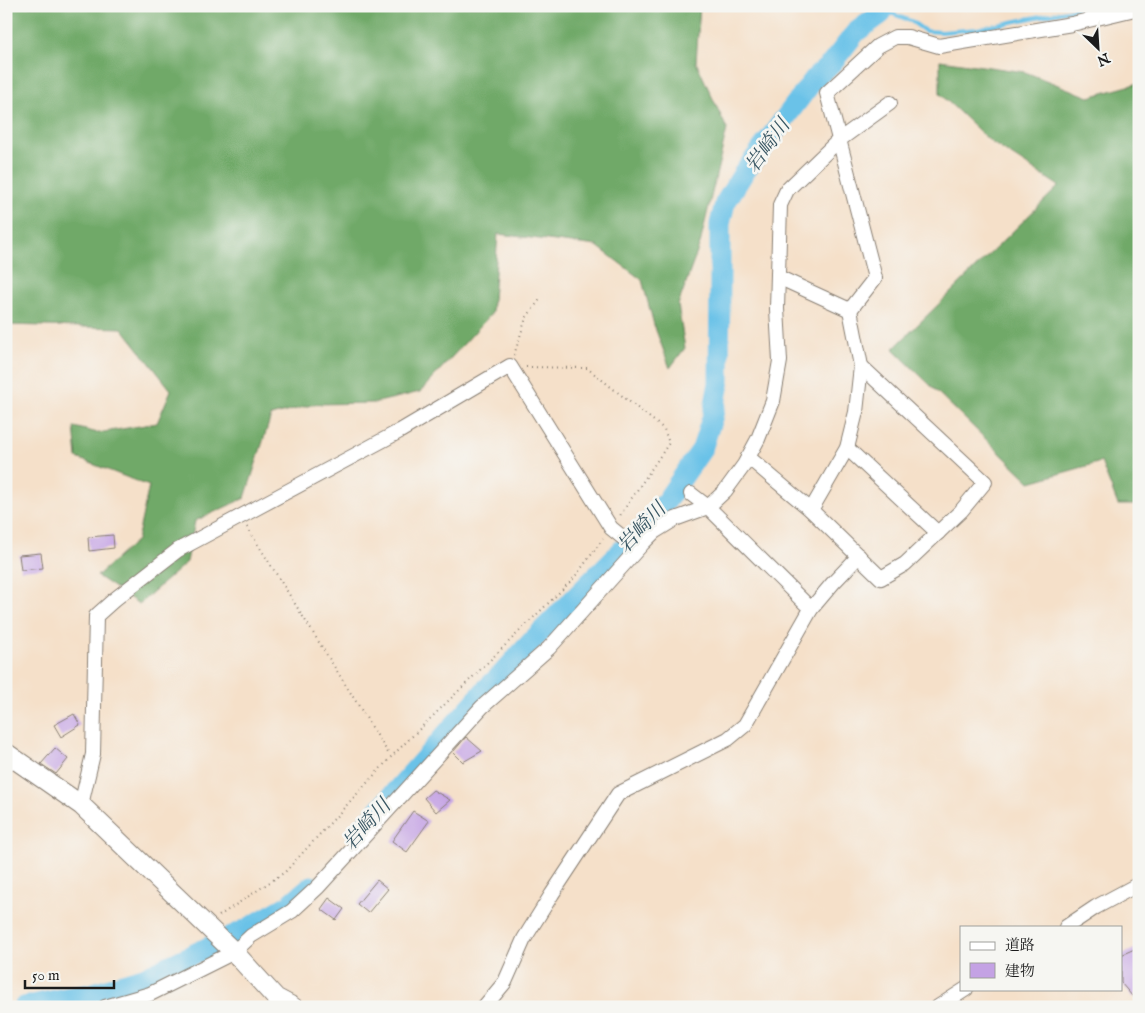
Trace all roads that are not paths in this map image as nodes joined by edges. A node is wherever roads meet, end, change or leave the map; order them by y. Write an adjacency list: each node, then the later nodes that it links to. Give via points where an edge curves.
1 (1139, 8): 3 (street, via 1072,24 939,46 908,36 895,37 878,46 827,93)
2 (890, 104): 3 (street)
3 (839, 140): 4 (street, via 786,190 780,205); 5 (street, via 875,278)
4 (778, 277): 5 (street); 8 (street, via 780,361 773,401)
5 (850, 310): 6 (street)
6 (861, 366): 7 (street, via 856,412); 12 (street, via 985,482)
7 (846, 448): 11 (street); 12 (street)
8 (748, 458): 10 (street, via 725,491); 11 (street)
9 (691, 494): 10 (street)
10 (708, 507): 13 (street, via 675,519 654,532); 15 (street)
11 (811, 510): 14 (street)
12 (938, 533): 14 (street, via 904,564 881,578)
13 (637, 549): 17 (street, via 611,528 510,366 400,431 178,550 96,616 93,754); 20 (street, via 549,648 482,707 318,887 292,911)
14 (859, 556): 15 (street)
15 (811, 609): 24 (street, via 746,725 728,739 618,794 524,939 505,982)
16 (6, 753): 17 (street)
17 (81, 805): 20 (street)
18 (1139, 884): 19 (street)
19 (1068, 926)
20 (231, 950): 22 (street, via 150,994); 23 (street, via 276,998)
21 (964, 990): 25 (street)
22 (105, 1007)
23 (293, 1007)
24 (484, 1007)
25 (938, 1007)

